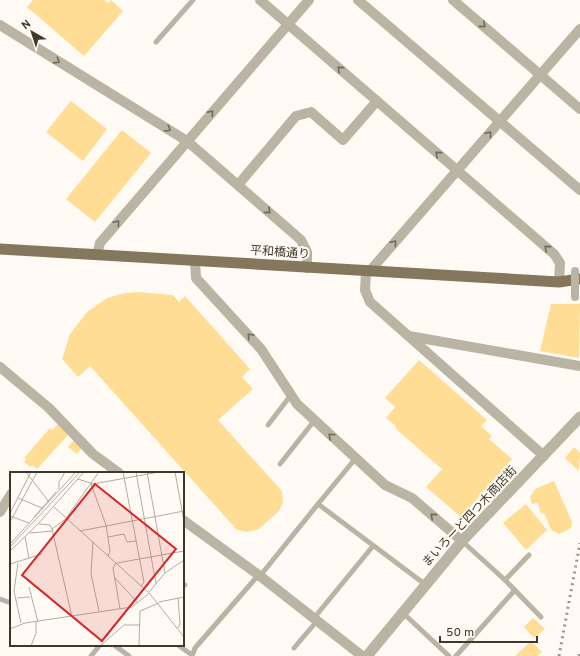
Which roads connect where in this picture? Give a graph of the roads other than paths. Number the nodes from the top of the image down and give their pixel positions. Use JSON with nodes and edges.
{"nodes":[{"id":1,"x":193,"y":0,"type":"edge"},
{"id":2,"x":260,"y":0,"type":"edge"},
{"id":3,"x":309,"y":0,"type":"edge"},
{"id":4,"x":358,"y":0,"type":"edge"},
{"id":5,"x":453,"y":0,"type":"edge"},
{"id":6,"x":288,"y":24,"type":"junction"},
{"id":7,"x":0,"y":25,"type":"edge"},
{"id":8,"x":580,"y":29,"type":"edge"},
{"id":9,"x":156,"y":42,"type":"dead end"},
{"id":10,"x":540,"y":75,"type":"junction"},
{"id":11,"x":377,"y":101,"type":"junction"},
{"id":12,"x":580,"y":109,"type":"edge"},
{"id":13,"x":500,"y":121,"type":"junction"},
{"id":14,"x":187,"y":141,"type":"junction"},
{"id":15,"x":457,"y":170,"type":"junction"},
{"id":16,"x":238,"y":185,"type":"junction"},
{"id":17,"x":580,"y":190,"type":"edge"},
{"id":18,"x":0,"y":249,"type":"edge"},
{"id":19,"x":97,"y":255,"type":"junction"},
{"id":20,"x":195,"y":261,"type":"junction"},
{"id":21,"x":307,"y":268,"type":"junction"},
{"id":22,"x":368,"y":272,"type":"junction"},
{"id":23,"x":578,"y":275,"type":"edge"},
{"id":24,"x":559,"y":282,"type":"junction"},
{"id":25,"x":577,"y":293,"type":"edge"},
{"id":26,"x":408,"y":336,"type":"junction"},
{"id":27,"x":580,"y":366,"type":"edge"},
{"id":28,"x":0,"y":367,"type":"edge"},
{"id":29,"x":290,"y":395,"type":"junction"},
{"id":30,"x":580,"y":417,"type":"edge"},
{"id":31,"x":314,"y":421,"type":"junction"},
{"id":32,"x":268,"y":425,"type":"dead end"},
{"id":33,"x":544,"y":456,"type":"junction"},
{"id":34,"x":355,"y":459,"type":"junction"},
{"id":35,"x":280,"y":464,"type":"dead end"},
{"id":36,"x":118,"y":472,"type":"edge"},
{"id":37,"x":10,"y":496,"type":"edge"},
{"id":38,"x":318,"y":504,"type":"junction"},
{"id":39,"x":0,"y":512,"type":"edge"},
{"id":40,"x":184,"y":521,"type":"edge"},
{"id":41,"x":462,"y":541,"type":"junction"},
{"id":42,"x":373,"y":546,"type":"junction"},
{"id":43,"x":530,"y":555,"type":"dead end"},
{"id":44,"x":260,"y":576,"type":"junction"},
{"id":45,"x":505,"y":580,"type":"junction"},
{"id":46,"x":426,"y":585,"type":"junction"},
{"id":47,"x":515,"y":590,"type":"junction"},
{"id":48,"x":0,"y":599,"type":"edge"},
{"id":49,"x":10,"y":603,"type":"edge"},
{"id":50,"x":403,"y":613,"type":"junction"},
{"id":51,"x":541,"y":617,"type":"dead end"},
{"id":52,"x":316,"y":620,"type":"junction"},
{"id":53,"x":99,"y":646,"type":"edge"},
{"id":54,"x":115,"y":646,"type":"edge"},
{"id":55,"x":179,"y":646,"type":"edge"},
{"id":56,"x":294,"y":648,"type":"dead end"},
{"id":57,"x":91,"y":656,"type":"edge"},
{"id":58,"x":128,"y":656,"type":"edge"},
{"id":59,"x":192,"y":656,"type":"edge"},
{"id":60,"x":362,"y":656,"type":"edge"},
{"id":61,"x":368,"y":656,"type":"edge"},
{"id":62,"x":449,"y":656,"type":"edge"},
{"id":63,"x":456,"y":656,"type":"edge"}],
"edges":[{"from":1,"to":9,"type":"lane"},
{"from":2,"to":6,"type":"street"},
{"from":3,"to":6,"type":"street"},
{"from":4,"to":13,"type":"street"},
{"from":5,"to":10,"type":"street","one_way":true},
{"from":11,"to":6,"type":"street","one_way":true},
{"from":14,"to":6,"type":"street","one_way":true},
{"from":7,"to":14,"type":"street","one_way":true},
{"from":8,"to":10,"type":"street"},
{"from":10,"to":12,"type":"street"},
{"from":10,"to":13,"type":"street"},
{"from":15,"to":11,"type":"street","one_way":true},
{"from":11,"to":16,"type":"street"},
{"from":15,"to":13,"type":"street","one_way":true},
{"from":13,"to":17,"type":"street"},
{"from":14,"to":16,"type":"street"},
{"from":19,"to":14,"type":"street","one_way":true},
{"from":22,"to":15,"type":"street","one_way":true},
{"from":24,"to":15,"type":"street","one_way":true},
{"from":16,"to":21,"type":"street","one_way":true},
{"from":18,"to":19,"type":"main road","name":"平和橋通り"},
{"from":19,"to":20,"type":"main road","name":"平和橋通り"},
{"from":20,"to":21,"type":"main road","name":"平和橋通り"},
{"from":29,"to":20,"type":"street","one_way":true},
{"from":21,"to":22,"type":"main road","name":"平和橋通り"},
{"from":22,"to":24,"type":"main road","name":"平和橋通り"},
{"from":22,"to":26,"type":"street"},
{"from":23,"to":24,"type":"main road","name":"平和橋通り"},
{"from":23,"to":25,"type":"street","bridge":true},
{"from":24,"to":25,"type":"main road","name":"平和橋通り"},
{"from":26,"to":27,"type":"street"},
{"from":26,"to":33,"type":"street"},
{"from":28,"to":36,"type":"street"},
{"from":29,"to":31,"type":"street"},
{"from":29,"to":32,"type":"lane"},
{"from":30,"to":33,"type":"street","name":"まいろーど四つ木商店街"},
{"from":34,"to":31,"type":"street","one_way":true},
{"from":31,"to":35,"type":"lane"},
{"from":33,"to":41,"type":"street","name":"まいろーど四つ木商店街"},
{"from":34,"to":38,"type":"lane"},
{"from":41,"to":34,"type":"street","one_way":true},
{"from":37,"to":39,"type":"street"},
{"from":38,"to":42,"type":"lane"},
{"from":38,"to":44,"type":"lane"},
{"from":40,"to":44,"type":"street"},
{"from":41,"to":45,"type":"lane"},
{"from":41,"to":46,"type":"street","name":"まいろーど四つ木商店街"},
{"from":42,"to":46,"type":"lane"},
{"from":42,"to":52,"type":"lane"},
{"from":43,"to":45,"type":"lane"},
{"from":44,"to":52,"type":"street"},
{"from":44,"to":59,"type":"lane"},
{"from":45,"to":47,"type":"lane"},
{"from":46,"to":50,"type":"street","name":"まいろーど四つ木商店街"},
{"from":47,"to":51,"type":"lane"},
{"from":47,"to":63,"type":"lane"},
{"from":48,"to":49,"type":"lane"},
{"from":50,"to":61,"type":"street","name":"まいろーど四つ木商店街"},
{"from":50,"to":62,"type":"lane"},
{"from":52,"to":56,"type":"lane"},
{"from":52,"to":60,"type":"street"},
{"from":53,"to":57,"type":"lane"},
{"from":54,"to":58,"type":"lane"},
{"from":55,"to":59,"type":"lane"}]}
